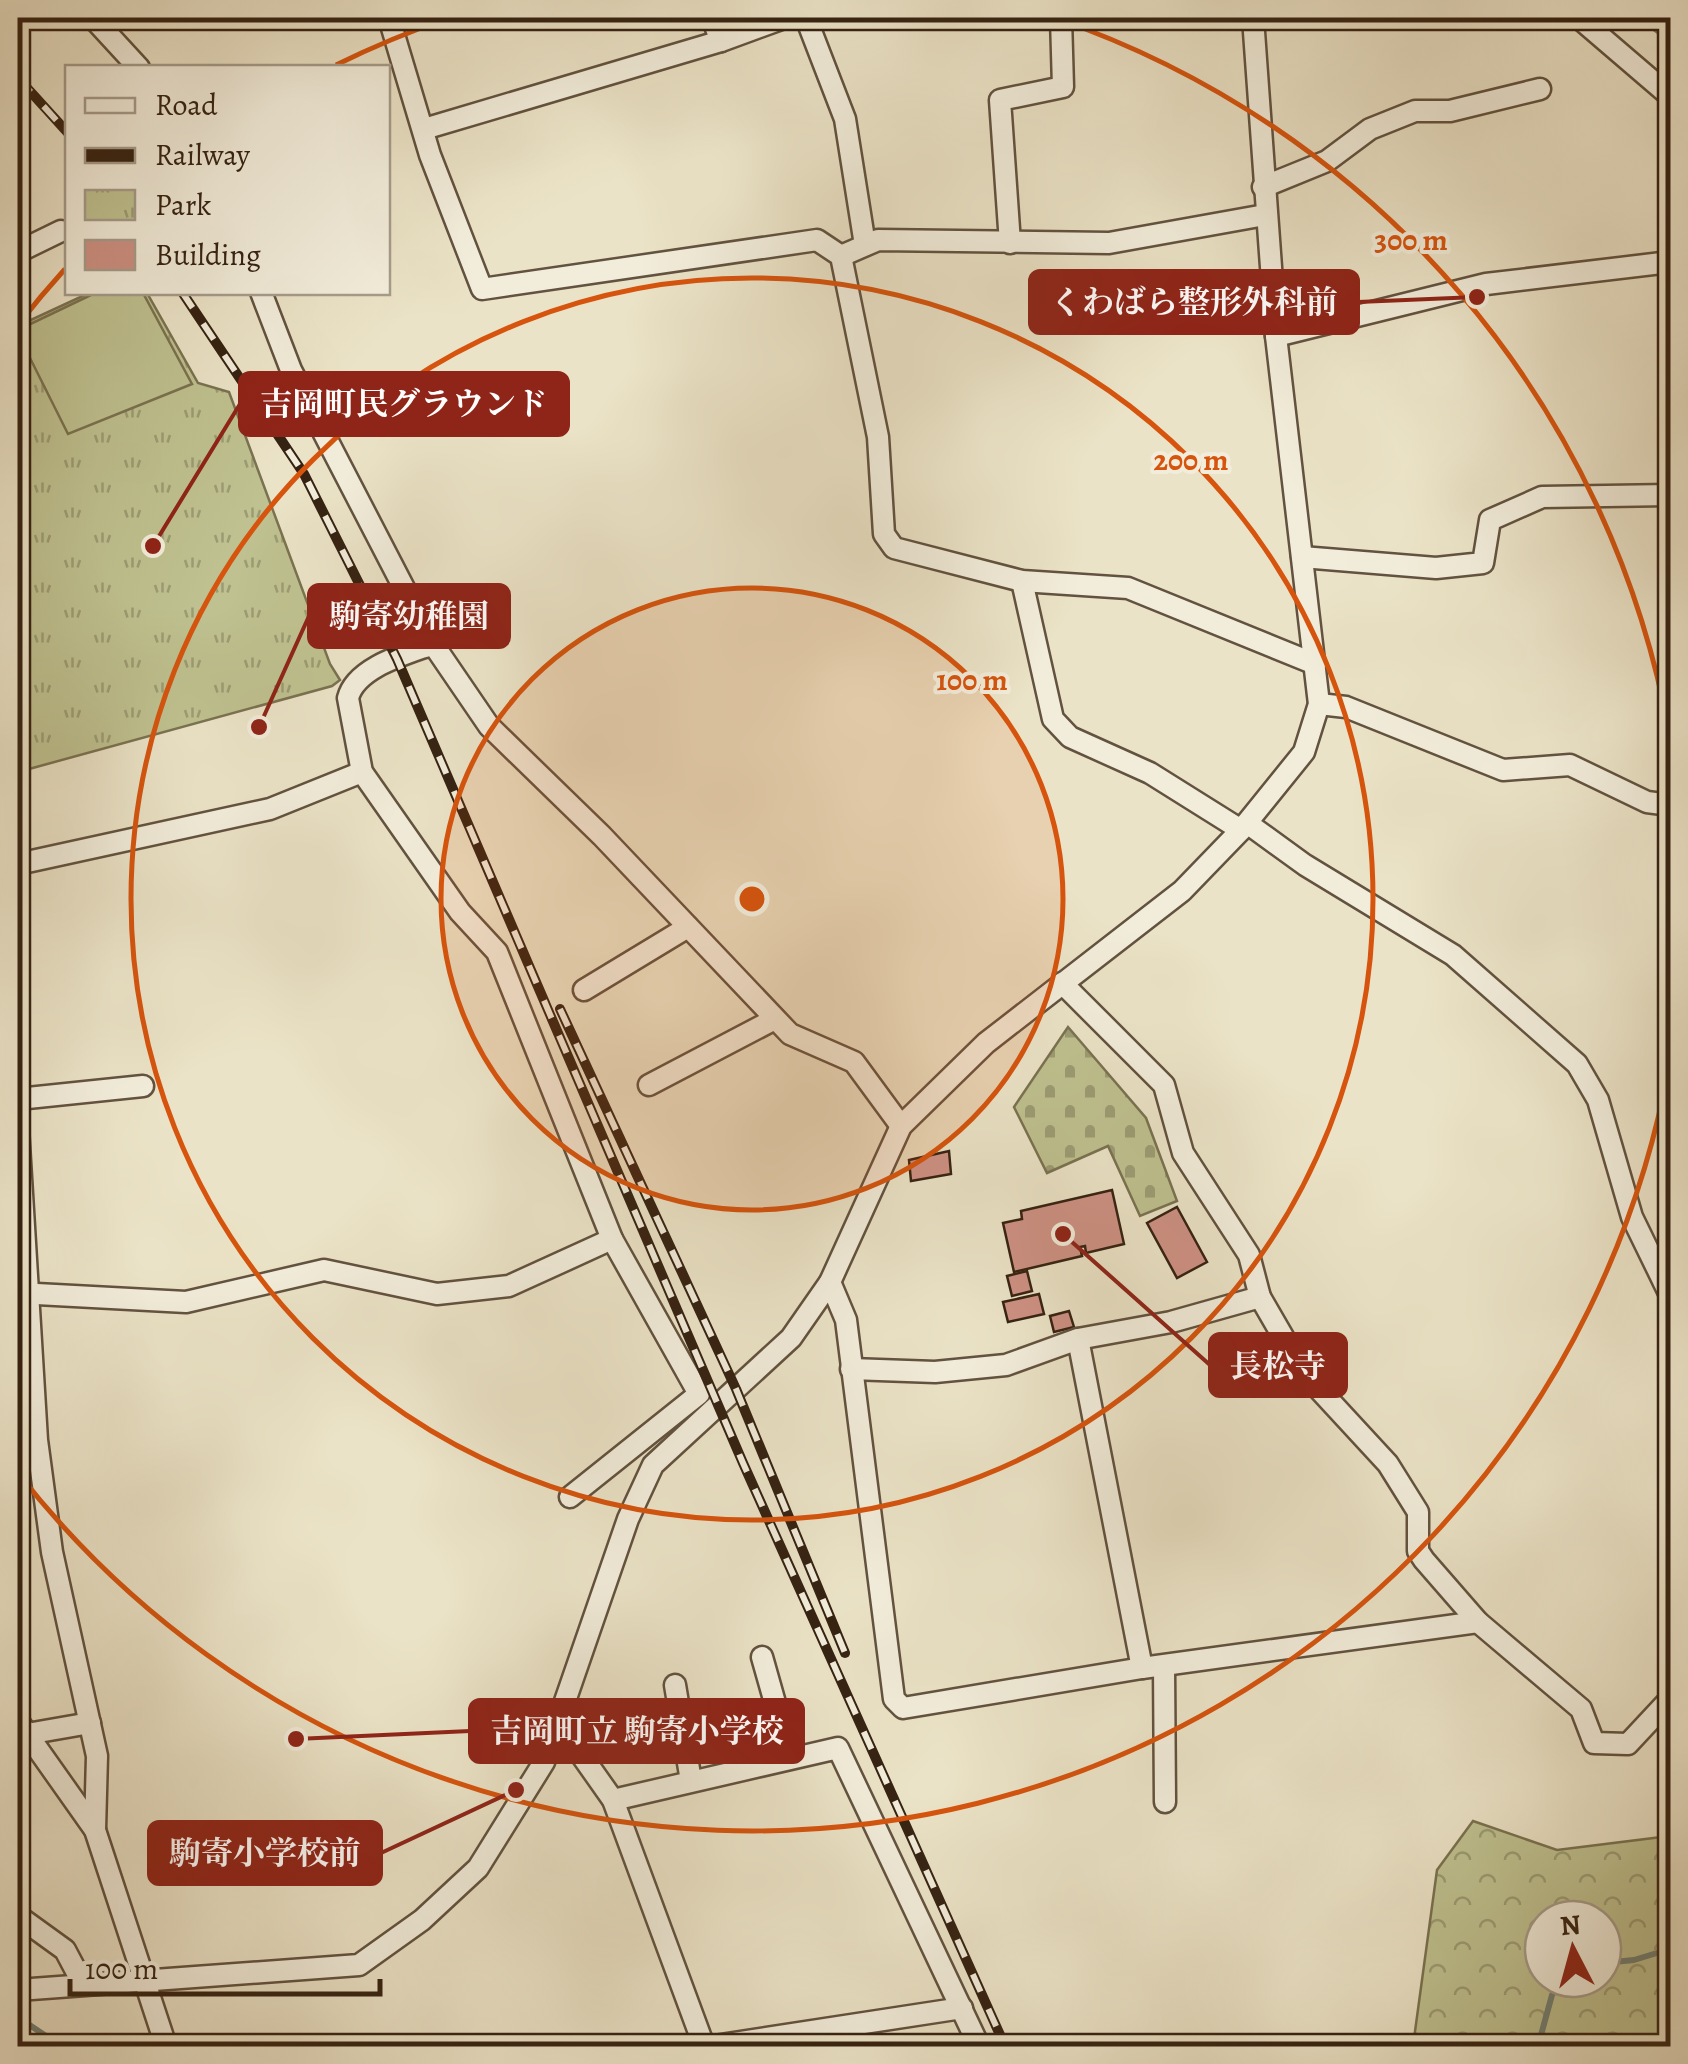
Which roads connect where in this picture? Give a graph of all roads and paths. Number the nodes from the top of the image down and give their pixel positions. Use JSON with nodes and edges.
{"nodes":[{"id":1,"x":95,"y":18,"type":"edge"},
{"id":2,"x":389,"y":18,"type":"edge"},
{"id":3,"x":712,"y":18,"type":"edge"},
{"id":4,"x":784,"y":18,"type":"edge"},
{"id":5,"x":806,"y":18,"type":"edge"},
{"id":6,"x":1060,"y":18,"type":"edge"},
{"id":7,"x":1252,"y":18,"type":"edge"},
{"id":8,"x":1579,"y":18,"type":"edge"},
{"id":9,"x":721,"y":41,"type":"junction"},
{"id":10,"x":137,"y":65,"type":"edge"},
{"id":11,"x":1540,"y":89,"type":"dead end"},
{"id":12,"x":1670,"y":96,"type":"edge"},
{"id":13,"x":424,"y":129,"type":"junction"},
{"id":14,"x":1263,"y":187,"type":"junction"},
{"id":15,"x":1266,"y":214,"type":"junction"},
{"id":16,"x":61,"y":231,"type":"dead end"},
{"id":17,"x":1010,"y":244,"type":"junction"},
{"id":18,"x":865,"y":245,"type":"junction"},
{"id":19,"x":18,"y":252,"type":"edge"},
{"id":20,"x":841,"y":256,"type":"junction"},
{"id":21,"x":1670,"y":262,"type":"edge"},
{"id":22,"x":262,"y":295,"type":"edge"},
{"id":23,"x":1276,"y":336,"type":"junction"},
{"id":24,"x":1670,"y":495,"type":"edge"},
{"id":25,"x":1302,"y":557,"type":"junction"},
{"id":26,"x":1022,"y":581,"type":"junction"},
{"id":27,"x":433,"y":644,"type":"junction"},
{"id":28,"x":1315,"y":664,"type":"junction"},
{"id":29,"x":1319,"y":704,"type":"junction"},
{"id":30,"x":362,"y":772,"type":"junction"},
{"id":31,"x":1670,"y":805,"type":"edge"},
{"id":32,"x":1244,"y":826,"type":"junction"},
{"id":33,"x":18,"y":864,"type":"edge"},
{"id":34,"x":688,"y":927,"type":"junction"},
{"id":35,"x":1062,"y":984,"type":"junction"},
{"id":36,"x":584,"y":990,"type":"dead end"},
{"id":37,"x":775,"y":1019,"type":"junction"},
{"id":38,"x":143,"y":1086,"type":"dead end"},
{"id":39,"x":649,"y":1086,"type":"dead end"},
{"id":40,"x":18,"y":1100,"type":"edge"},
{"id":41,"x":901,"y":1126,"type":"junction"},
{"id":42,"x":18,"y":1128,"type":"edge"},
{"id":43,"x":612,"y":1239,"type":"junction"},
{"id":44,"x":830,"y":1282,"type":"junction"},
{"id":45,"x":22,"y":1294,"type":"edge"},
{"id":46,"x":1670,"y":1295,"type":"edge"},
{"id":47,"x":1260,"y":1297,"type":"junction"},
{"id":48,"x":1078,"y":1339,"type":"junction"},
{"id":49,"x":851,"y":1369,"type":"junction"},
{"id":50,"x":638,"y":1443,"type":"junction"},
{"id":51,"x":653,"y":1466,"type":"junction"},
{"id":52,"x":570,"y":1497,"type":"dead end"},
{"id":53,"x":1478,"y":1622,"type":"junction"},
{"id":54,"x":762,"y":1657,"type":"dead end"},
{"id":55,"x":1164,"y":1666,"type":"junction"},
{"id":56,"x":1142,"y":1668,"type":"junction"},
{"id":57,"x":675,"y":1685,"type":"dead end"},
{"id":58,"x":1670,"y":1698,"type":"edge"},
{"id":59,"x":558,"y":1722,"type":"junction"},
{"id":60,"x":90,"y":1723,"type":"junction"},
{"id":61,"x":22,"y":1727,"type":"edge"},
{"id":62,"x":790,"y":1756,"type":"junction"},
{"id":63,"x":691,"y":1781,"type":"junction"},
{"id":64,"x":614,"y":1800,"type":"junction"},
{"id":65,"x":1165,"y":1802,"type":"dead end"},
{"id":66,"x":95,"y":1830,"type":"junction"},
{"id":67,"x":18,"y":1916,"type":"edge"},
{"id":68,"x":142,"y":1980,"type":"junction"},
{"id":69,"x":83,"y":1984,"type":"junction"},
{"id":70,"x":18,"y":1990,"type":"edge"},
{"id":71,"x":962,"y":2008,"type":"junction"},
{"id":72,"x":166,"y":2046,"type":"edge"},
{"id":73,"x":704,"y":2046,"type":"edge"},
{"id":74,"x":714,"y":2046,"type":"edge"},
{"id":75,"x":979,"y":2046,"type":"edge"}],
"edges":[{"from":1,"to":10,"type":"street"},
{"from":2,"to":13,"type":"street"},
{"from":3,"to":9,"type":"street"},
{"from":4,"to":9,"type":"street"},
{"from":5,"to":18,"type":"street"},
{"from":6,"to":17,"type":"street"},
{"from":7,"to":14,"type":"street"},
{"from":8,"to":12,"type":"street"},
{"from":9,"to":13,"type":"street"},
{"from":11,"to":14,"type":"street"},
{"from":13,"to":20,"type":"street"},
{"from":14,"to":15,"type":"street"},
{"from":15,"to":17,"type":"street"},
{"from":15,"to":23,"type":"street"},
{"from":16,"to":19,"type":"street"},
{"from":17,"to":18,"type":"street"},
{"from":18,"to":20,"type":"street"},
{"from":20,"to":26,"type":"street"},
{"from":21,"to":23,"type":"street"},
{"from":22,"to":27,"type":"street"},
{"from":23,"to":25,"type":"street"},
{"from":24,"to":25,"type":"street"},
{"from":25,"to":28,"type":"street"},
{"from":26,"to":28,"type":"street"},
{"from":26,"to":32,"type":"street"},
{"from":27,"to":30,"type":"street"},
{"from":27,"to":34,"type":"street"},
{"from":28,"to":29,"type":"street"},
{"from":29,"to":31,"type":"street"},
{"from":29,"to":32,"type":"street"},
{"from":30,"to":33,"type":"street"},
{"from":30,"to":43,"type":"street"},
{"from":32,"to":35,"type":"street"},
{"from":32,"to":46,"type":"street"},
{"from":34,"to":36,"type":"street"},
{"from":34,"to":37,"type":"street"},
{"from":35,"to":41,"type":"street"},
{"from":35,"to":47,"type":"street"},
{"from":37,"to":39,"type":"street"},
{"from":37,"to":41,"type":"street"},
{"from":38,"to":40,"type":"street"},
{"from":41,"to":44,"type":"street"},
{"from":42,"to":45,"type":"street"},
{"from":43,"to":45,"type":"street"},
{"from":43,"to":50,"type":"street"},
{"from":44,"to":49,"type":"street"},
{"from":44,"to":51,"type":"street"},
{"from":45,"to":60,"type":"street"},
{"from":47,"to":48,"type":"street"},
{"from":47,"to":53,"type":"street"},
{"from":48,"to":49,"type":"street"},
{"from":48,"to":56,"type":"street"},
{"from":49,"to":56,"type":"street"},
{"from":50,"to":51,"type":"street"},
{"from":50,"to":52,"type":"street"},
{"from":51,"to":59,"type":"street"},
{"from":53,"to":55,"type":"street"},
{"from":53,"to":58,"type":"street"},
{"from":54,"to":62,"type":"street"},
{"from":55,"to":56,"type":"street"},
{"from":55,"to":65,"type":"street"},
{"from":57,"to":63,"type":"street"},
{"from":59,"to":64,"type":"street"},
{"from":59,"to":68,"type":"street"},
{"from":60,"to":61,"type":"street"},
{"from":60,"to":66,"type":"street"},
{"from":61,"to":66,"type":"street"},
{"from":62,"to":63,"type":"street"},
{"from":62,"to":71,"type":"street"},
{"from":63,"to":64,"type":"street"},
{"from":64,"to":73,"type":"street"},
{"from":66,"to":68,"type":"street"},
{"from":67,"to":69,"type":"street"},
{"from":68,"to":69,"type":"street"},
{"from":68,"to":72,"type":"street"},
{"from":69,"to":70,"type":"street"},
{"from":71,"to":74,"type":"street"},
{"from":71,"to":75,"type":"street"}]}
